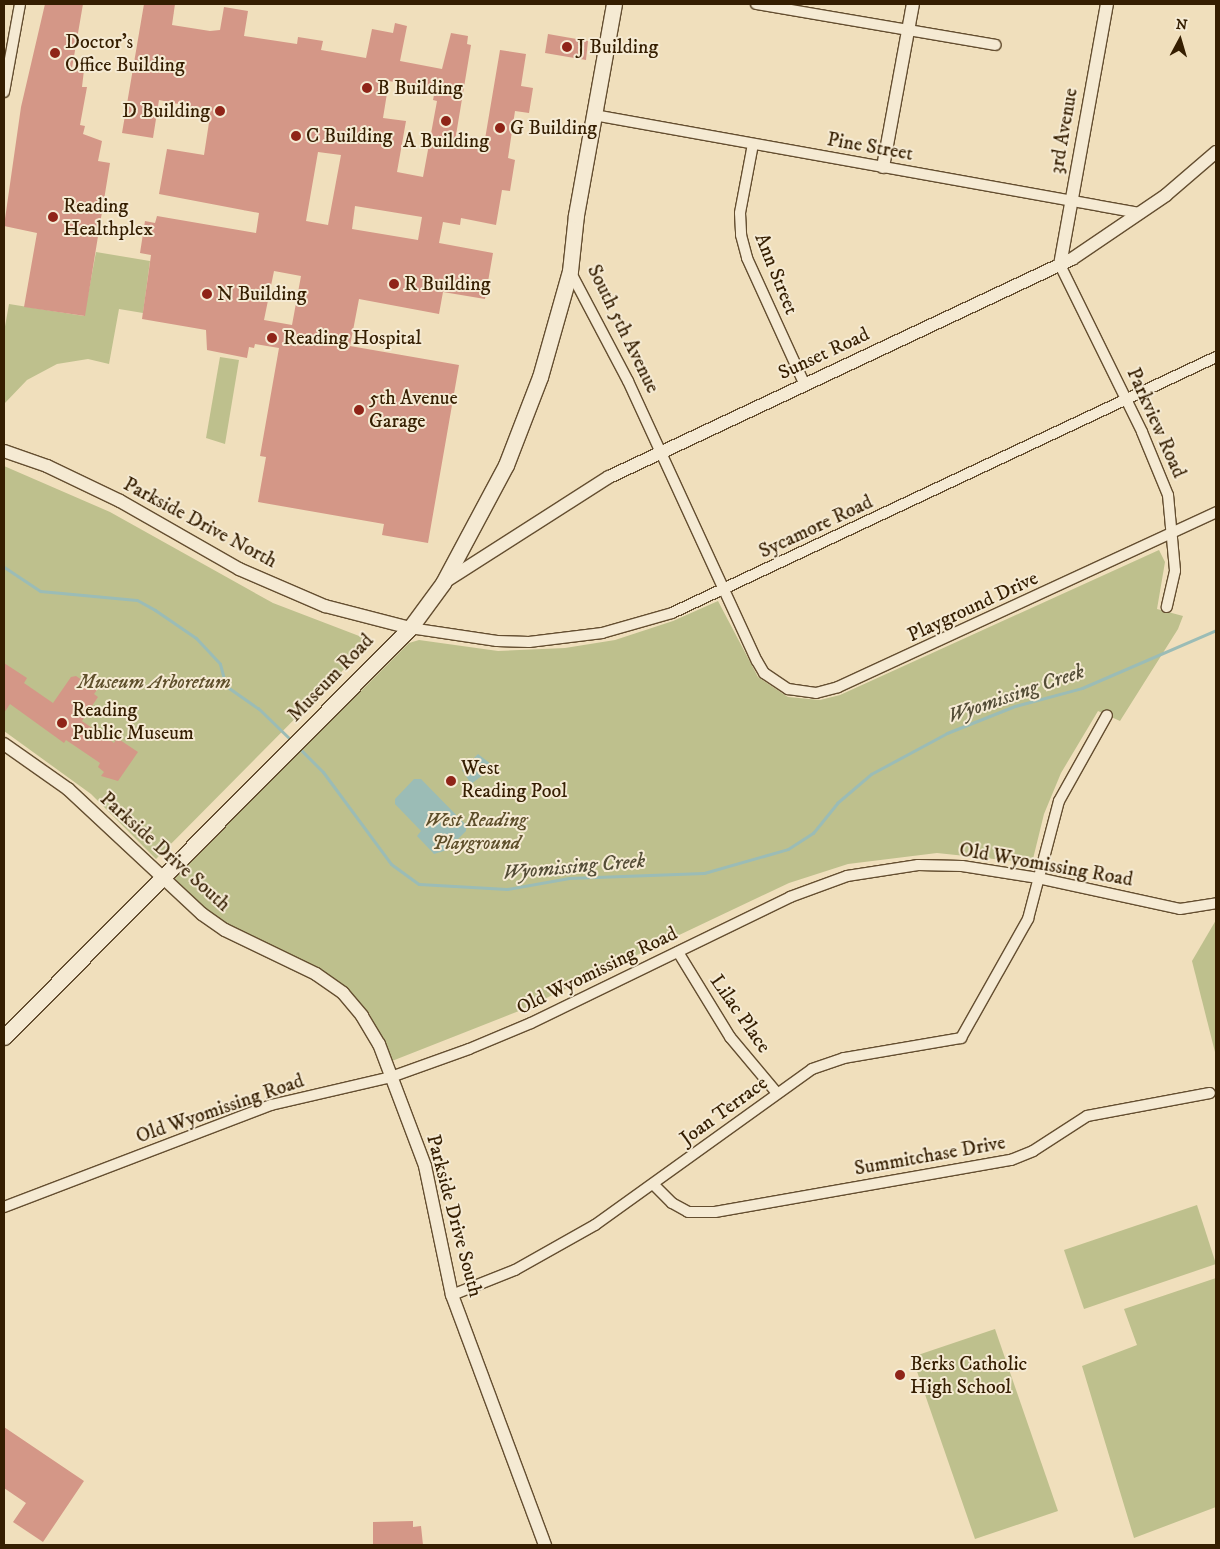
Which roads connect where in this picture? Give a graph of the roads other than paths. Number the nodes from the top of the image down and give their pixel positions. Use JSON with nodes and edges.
{"nodes":[{"id":1,"x":20,"y":4,"type":"edge"},
{"id":2,"x":614,"y":4,"type":"edge"},
{"id":3,"x":756,"y":4,"type":"edge"},
{"id":4,"x":913,"y":4,"type":"edge"},
{"id":5,"x":1107,"y":4,"type":"edge"},
{"id":6,"x":909,"y":30,"type":"junction"},
{"id":7,"x":996,"y":45,"type":"dead end"},
{"id":8,"x":4,"y":92,"type":"edge"},
{"id":9,"x":594,"y":115,"type":"junction"},
{"id":10,"x":753,"y":144,"type":"junction"},
{"id":11,"x":1216,"y":152,"type":"edge"},
{"id":12,"x":883,"y":167,"type":"junction"},
{"id":13,"x":1070,"y":201,"type":"junction"},
{"id":14,"x":1139,"y":213,"type":"junction"},
{"id":15,"x":1060,"y":265,"type":"junction"},
{"id":16,"x":570,"y":270,"type":"junction"},
{"id":17,"x":1216,"y":357,"type":"edge"},
{"id":18,"x":804,"y":383,"type":"junction"},
{"id":19,"x":1127,"y":401,"type":"junction"},
{"id":20,"x":4,"y":451,"type":"edge"},
{"id":21,"x":660,"y":452,"type":"junction"},
{"id":22,"x":1216,"y":512,"type":"edge"},
{"id":23,"x":1173,"y":533,"type":"junction"},
{"id":24,"x":443,"y":583,"type":"junction"},
{"id":25,"x":724,"y":589,"type":"junction"},
{"id":26,"x":1167,"y":607,"type":"dead end"},
{"id":27,"x":410,"y":628,"type":"junction"},
{"id":28,"x":752,"y":652,"type":"joint"},
{"id":29,"x":1106,"y":715,"type":"dead end"},
{"id":30,"x":4,"y":744,"type":"edge"},
{"id":31,"x":160,"y":876,"type":"junction"},
{"id":32,"x":1038,"y":878,"type":"junction"},
{"id":33,"x":1216,"y":903,"type":"edge"},
{"id":34,"x":678,"y":952,"type":"junction"},
{"id":35,"x":4,"y":1037,"type":"edge"},
{"id":36,"x":391,"y":1077,"type":"junction"},
{"id":37,"x":777,"y":1093,"type":"junction"},
{"id":38,"x":1210,"y":1093,"type":"dead end"},
{"id":39,"x":654,"y":1184,"type":"junction"},
{"id":40,"x":4,"y":1207,"type":"edge"},
{"id":41,"x":452,"y":1296,"type":"junction"},
{"id":42,"x":545,"y":1545,"type":"edge"}],
"edges":[{"from":1,"to":8,"type":"street"},
{"from":2,"to":9,"type":"main road","name":"South 5th Avenue"},
{"from":3,"to":6,"type":"street"},
{"from":4,"to":6,"type":"street"},
{"from":5,"to":13,"type":"street","name":"3rd Avenue"},
{"from":6,"to":7,"type":"street"},
{"from":6,"to":12,"type":"street"},
{"from":9,"to":10,"type":"street","name":"Pine Street"},
{"from":9,"to":16,"type":"main road","name":"South 5th Avenue"},
{"from":10,"to":12,"type":"street","name":"Pine Street"},
{"from":10,"to":18,"type":"street","name":"Ann Street"},
{"from":11,"to":14,"type":"street","name":"Sunset Road"},
{"from":12,"to":13,"type":"street","name":"Pine Street"},
{"from":13,"to":14,"type":"street","name":"Pine Street"},
{"from":13,"to":15,"type":"street","name":"3rd Avenue"},
{"from":14,"to":15,"type":"street","name":"Sunset Road"},
{"from":15,"to":18,"type":"street","name":"Sunset Road"},
{"from":15,"to":19,"type":"street","name":"Parkview Road"},
{"from":16,"to":21,"type":"street","name":"South 5th Avenue"},
{"from":16,"to":24,"type":"main road","name":"Museum Road"},
{"from":17,"to":19,"type":"street","name":"Sycamore Road"},
{"from":18,"to":21,"type":"street","name":"Sunset Road"},
{"from":19,"to":23,"type":"street","name":"Parkview Road"},
{"from":19,"to":25,"type":"street","name":"Sycamore Road"},
{"from":20,"to":27,"type":"street","name":"Parkside Drive North"},
{"from":21,"to":24,"type":"street","name":"Sunset Road"},
{"from":21,"to":25,"type":"street","name":"South 5th Avenue"},
{"from":22,"to":23,"type":"street","name":"Playground Drive"},
{"from":23,"to":26,"type":"street","name":"Parkview Road"},
{"from":23,"to":28,"type":"street","name":"Playground Drive"},
{"from":24,"to":27,"type":"main road","name":"Museum Road"},
{"from":25,"to":27,"type":"street","name":"Sycamore Road"},
{"from":25,"to":28,"type":"street","name":"South 5th Avenue"},
{"from":27,"to":31,"type":"main road","name":"Museum Road"},
{"from":29,"to":32,"type":"street"},
{"from":30,"to":31,"type":"street","name":"Parkside Drive South"},
{"from":31,"to":35,"type":"main road","name":"Museum Road"},
{"from":31,"to":36,"type":"street","name":"Parkside Drive South"},
{"from":32,"to":33,"type":"street","name":"Old Wyomissing Road"},
{"from":32,"to":34,"type":"street","name":"Old Wyomissing Road"},
{"from":32,"to":37,"type":"street","name":"Joan Terrace"},
{"from":34,"to":36,"type":"street","name":"Old Wyomissing Road"},
{"from":34,"to":37,"type":"street","name":"Lilac Place"},
{"from":36,"to":40,"type":"street","name":"Old Wyomissing Road"},
{"from":36,"to":41,"type":"street","name":"Parkside Drive South"},
{"from":37,"to":39,"type":"street","name":"Joan Terrace"},
{"from":38,"to":39,"type":"street","name":"Summitchase Drive"},
{"from":39,"to":41,"type":"street","name":"Joan Terrace"},
{"from":41,"to":42,"type":"street","name":"Parkside Drive South"}]}
